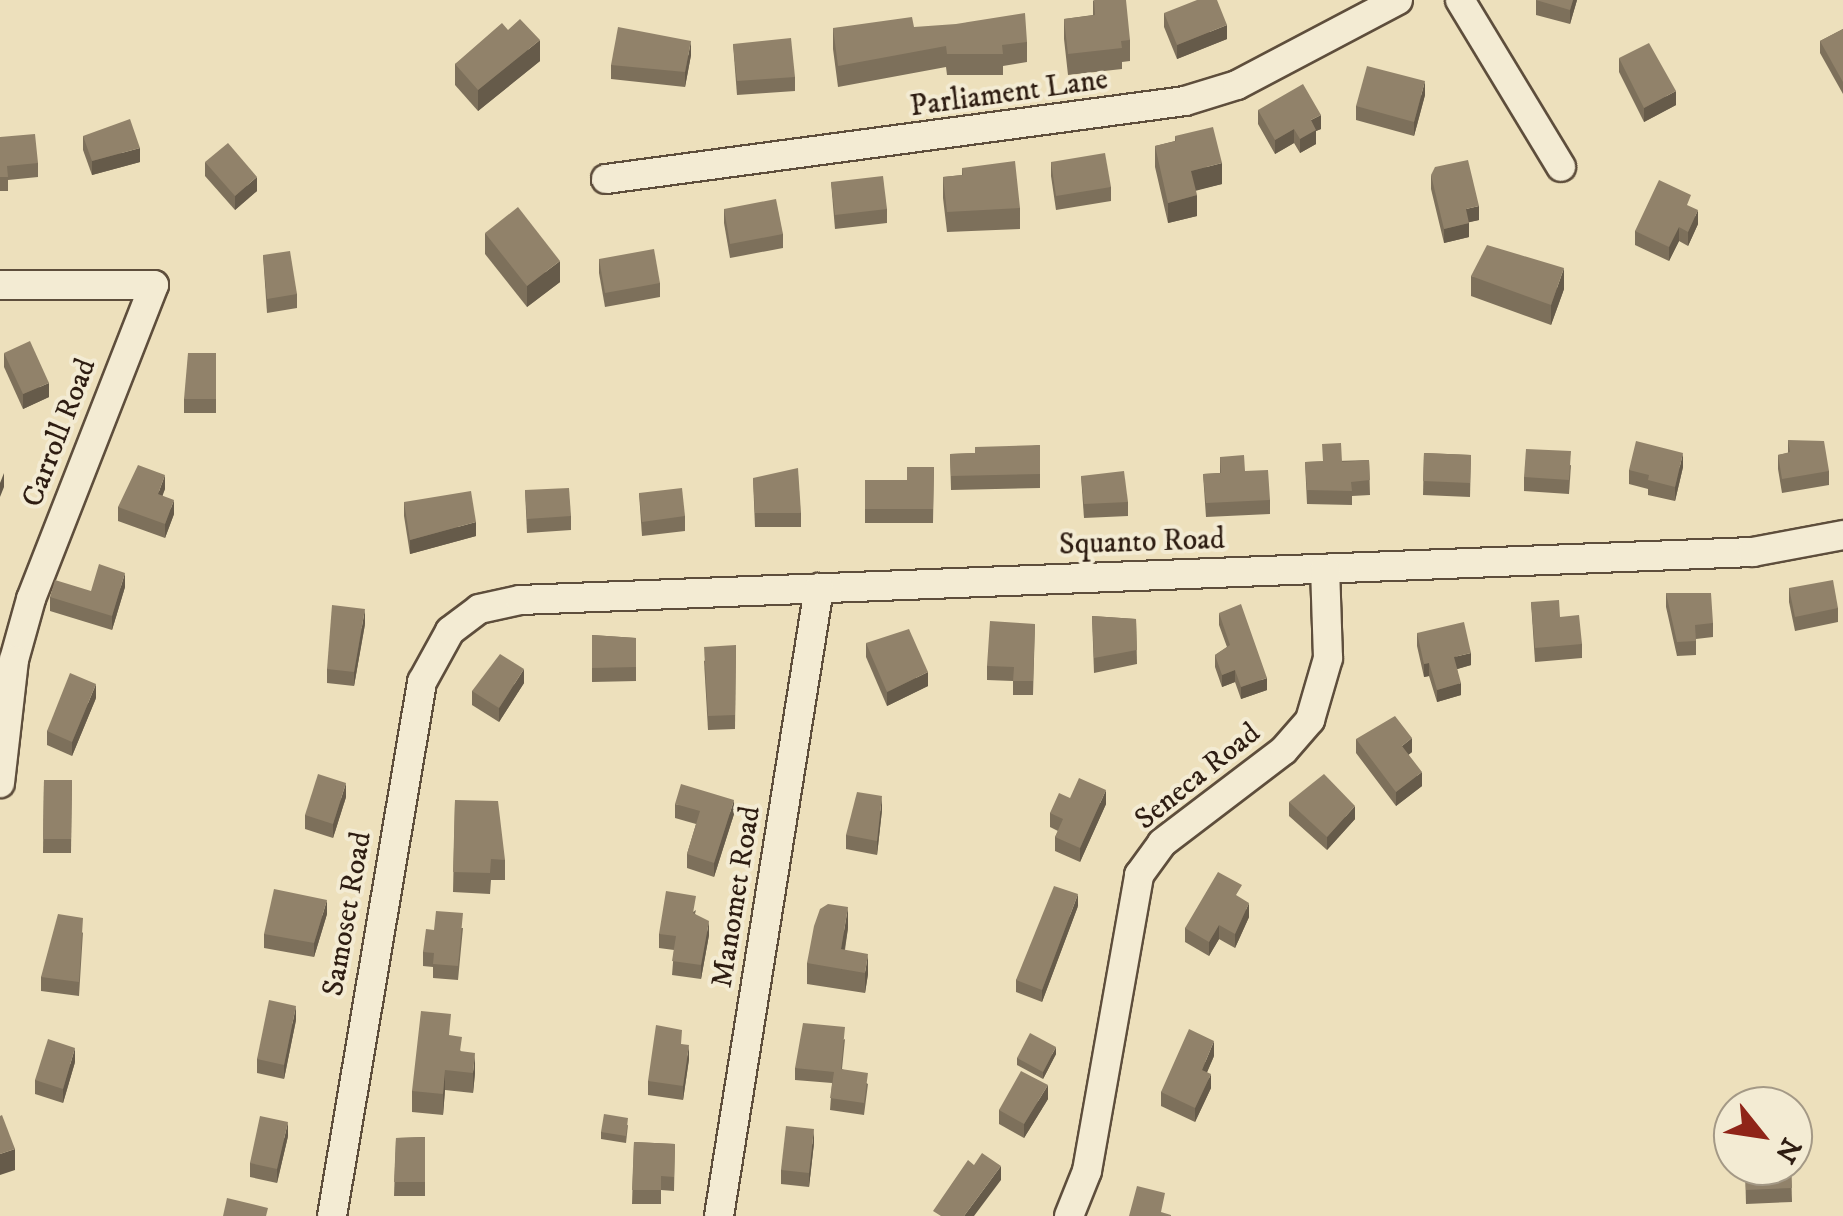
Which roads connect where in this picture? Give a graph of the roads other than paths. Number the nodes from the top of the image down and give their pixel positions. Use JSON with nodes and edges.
{"nodes":[{"id":1,"x":1398,"y":0,"type":"edge"},
{"id":2,"x":1460,"y":0,"type":"edge"},
{"id":3,"x":1561,"y":167,"type":"dead end"},
{"id":4,"x":606,"y":179,"type":"dead end"},
{"id":5,"x":0,"y":286,"type":"edge"},
{"id":6,"x":1843,"y":535,"type":"edge"},
{"id":7,"x":1325,"y":569,"type":"junction"},
{"id":8,"x":819,"y":588,"type":"junction"},
{"id":9,"x":450,"y":631,"type":"joint"},
{"id":10,"x":0,"y":783,"type":"edge"},
{"id":11,"x":332,"y":1216,"type":"edge"},
{"id":12,"x":719,"y":1216,"type":"edge"},
{"id":13,"x":1069,"y":1216,"type":"edge"}],
"edges":[{"from":1,"to":4,"type":"street","name":"Parliament Lane"},
{"from":2,"to":3,"type":"street"},
{"from":5,"to":10,"type":"street","name":"Carroll Road"},
{"from":6,"to":7,"type":"street","name":"Squanto Road"},
{"from":7,"to":8,"type":"street","name":"Squanto Road"},
{"from":7,"to":13,"type":"street","name":"Seneca Road"},
{"from":8,"to":9,"type":"street","name":"Squanto Road"},
{"from":8,"to":12,"type":"street","name":"Manomet Road"},
{"from":9,"to":11,"type":"street","name":"Samoset Road"}]}
